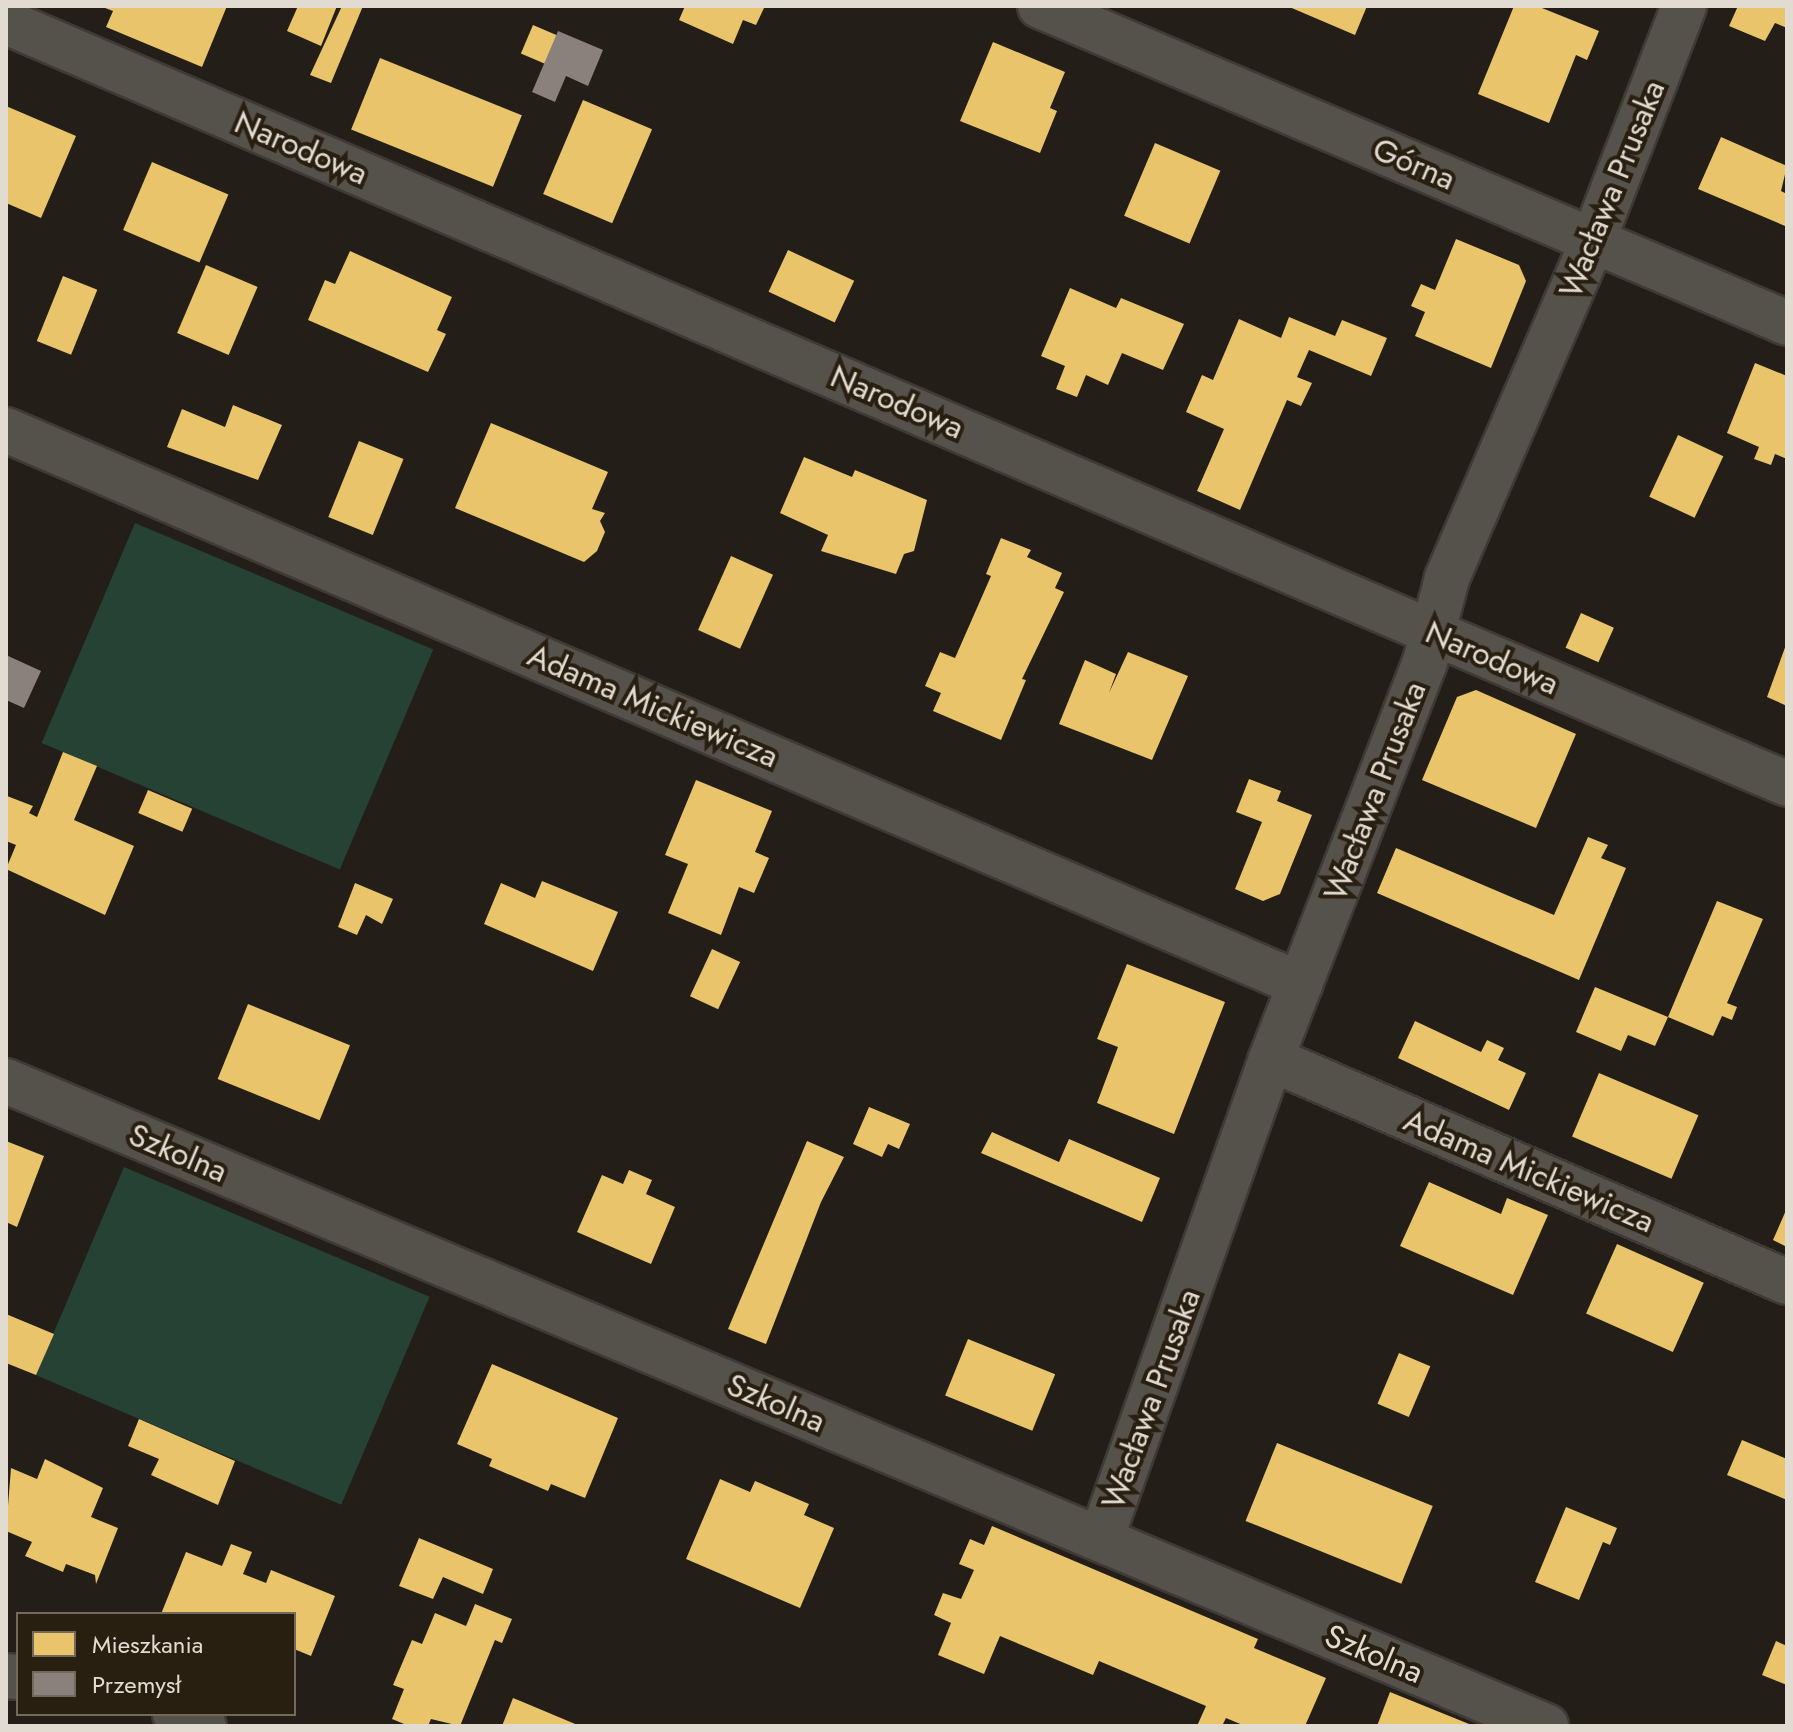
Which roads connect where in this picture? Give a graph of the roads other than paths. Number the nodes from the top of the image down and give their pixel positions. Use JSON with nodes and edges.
{"nodes":[{"id":1,"x":1040,"y":6,"type":"edge"},
{"id":2,"x":1684,"y":6,"type":"edge"},
{"id":3,"x":6,"y":22,"type":"edge"},
{"id":4,"x":1593,"y":241,"type":"junction"},
{"id":5,"x":1787,"y":323,"type":"edge"},
{"id":6,"x":6,"y":430,"type":"edge"},
{"id":7,"x":1432,"y":632,"type":"junction"},
{"id":8,"x":1787,"y":784,"type":"edge"},
{"id":9,"x":1300,"y":984,"type":"junction"},
{"id":10,"x":1271,"y":1059,"type":"junction"},
{"id":11,"x":6,"y":1081,"type":"edge"},
{"id":12,"x":1787,"y":1282,"type":"edge"},
{"id":13,"x":1101,"y":1539,"type":"junction"},
{"id":14,"x":180,"y":1716,"type":"edge"},
{"id":15,"x":204,"y":1726,"type":"edge"},
{"id":16,"x":1546,"y":1726,"type":"edge"}],
"edges":[{"from":1,"to":4,"type":"street","name":"Górna"},
{"from":2,"to":4,"type":"street","name":"Wacława Prusaka"},
{"from":3,"to":7,"type":"street","name":"Narodowa"},
{"from":4,"to":5,"type":"street","name":"Górna"},
{"from":4,"to":7,"type":"street","name":"Wacława Prusaka"},
{"from":6,"to":9,"type":"street","name":"Adama Mickiewicza"},
{"from":7,"to":8,"type":"street","name":"Narodowa"},
{"from":7,"to":9,"type":"street","name":"Wacława Prusaka"},
{"from":9,"to":10,"type":"street","name":"Wacława Prusaka"},
{"from":10,"to":12,"type":"street","name":"Adama Mickiewicza"},
{"from":10,"to":13,"type":"street","name":"Wacława Prusaka"},
{"from":11,"to":13,"type":"street","name":"Szkolna"},
{"from":13,"to":16,"type":"street","name":"Szkolna"},
{"from":14,"to":15,"type":"street"}]}
